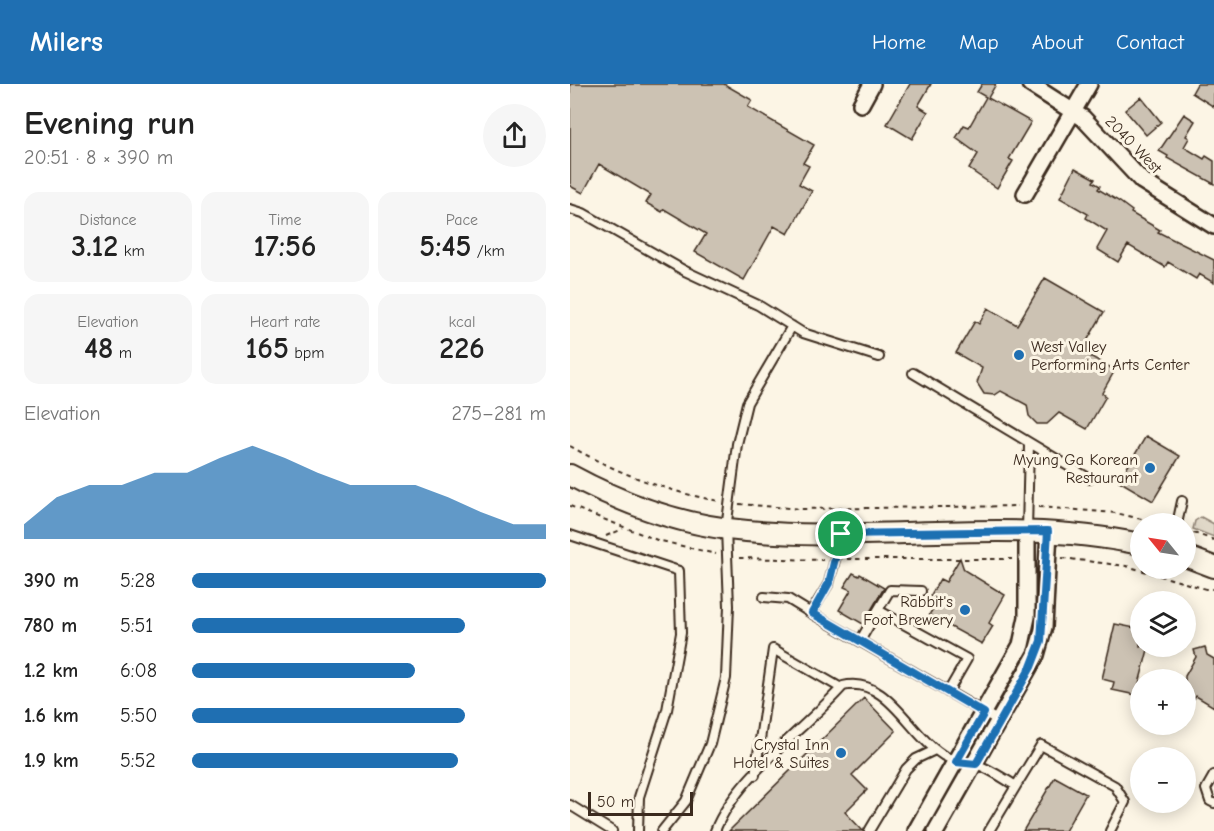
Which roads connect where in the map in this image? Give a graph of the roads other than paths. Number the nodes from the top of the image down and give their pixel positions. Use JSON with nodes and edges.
{"nodes":[{"id":1,"x":872,"y":84,"type":"edge"},
{"id":2,"x":1030,"y":84,"type":"edge"},
{"id":3,"x":1089,"y":84,"type":"edge"},
{"id":4,"x":861,"y":104,"type":"dead end"},
{"id":5,"x":1073,"y":111,"type":"junction"},
{"id":6,"x":1025,"y":194,"type":"dead end"},
{"id":7,"x":570,"y":208,"type":"edge"},
{"id":8,"x":1214,"y":226,"type":"edge"},
{"id":9,"x":792,"y":326,"type":"junction"},
{"id":10,"x":879,"y":357,"type":"dead end"},
{"id":11,"x":913,"y":373,"type":"dead end"},
{"id":12,"x":1029,"y":444,"type":"junction"},
{"id":13,"x":570,"y":475,"type":"edge"},
{"id":14,"x":1090,"y":478,"type":"dead end"},
{"id":15,"x":1182,"y":501,"type":"dead end"},
{"id":16,"x":1179,"y":513,"type":"edge"},
{"id":17,"x":726,"y":529,"type":"junction"},
{"id":18,"x":1027,"y":531,"type":"junction"},
{"id":19,"x":1048,"y":531,"type":"junction"},
{"id":20,"x":841,"y":534,"type":"junction"},
{"id":21,"x":570,"y":536,"type":"edge"},
{"id":22,"x":1130,"y":543,"type":"edge"},
{"id":23,"x":1196,"y":560,"type":"edge"},
{"id":24,"x":1214,"y":567,"type":"edge"},
{"id":25,"x":921,"y":591,"type":"dead end"},
{"id":26,"x":764,"y":597,"type":"dead end"},
{"id":27,"x":878,"y":610,"type":"junction"},
{"id":28,"x":812,"y":613,"type":"junction"},
{"id":29,"x":860,"y":641,"type":"junction"},
{"id":30,"x":1010,"y":668,"type":"junction"},
{"id":31,"x":1026,"y":677,"type":"junction"},
{"id":32,"x":841,"y":688,"type":"junction"},
{"id":33,"x":948,"y":692,"type":"junction"},
{"id":34,"x":984,"y":713,"type":"junction"},
{"id":35,"x":1000,"y":722,"type":"junction"},
{"id":36,"x":935,"y":750,"type":"junction"},
{"id":37,"x":956,"y":762,"type":"junction"},
{"id":38,"x":976,"y":764,"type":"junction"},
{"id":39,"x":755,"y":775,"type":"junction"},
{"id":40,"x":1214,"y":776,"type":"edge"},
{"id":41,"x":1016,"y":786,"type":"junction"},
{"id":42,"x":1214,"y":803,"type":"edge"},
{"id":43,"x":570,"y":805,"type":"edge"},
{"id":44,"x":612,"y":831,"type":"edge"},
{"id":45,"x":638,"y":831,"type":"edge"},
{"id":46,"x":662,"y":831,"type":"edge"},
{"id":47,"x":715,"y":831,"type":"edge"},
{"id":48,"x":869,"y":831,"type":"edge"},
{"id":49,"x":916,"y":831,"type":"edge"},
{"id":50,"x":936,"y":831,"type":"edge"},
{"id":51,"x":989,"y":831,"type":"edge"},
{"id":52,"x":1110,"y":831,"type":"edge"}],
"edges":[{"from":1,"to":4,"type":"street"},
{"from":2,"to":5,"type":"street","name":"2040 West"},
{"from":3,"to":5,"type":"street"},
{"from":5,"to":6,"type":"street"},
{"from":5,"to":8,"type":"street","name":"2040 West"},
{"from":7,"to":9,"type":"lane"},
{"from":9,"to":10,"type":"lane"},
{"from":9,"to":17,"type":"lane"},
{"from":11,"to":12,"type":"lane"},
{"from":12,"to":14,"type":"lane"},
{"from":12,"to":18,"type":"lane"},
{"from":13,"to":17,"type":"street"},
{"from":15,"to":16,"type":"lane"},
{"from":17,"to":20,"type":"street"},
{"from":17,"to":46,"type":"lane"},
{"from":18,"to":19,"type":"street"},
{"from":18,"to":20,"type":"street"},
{"from":18,"to":30,"type":"street"},
{"from":19,"to":22,"type":"street"},
{"from":19,"to":31,"type":"street"},
{"from":20,"to":28,"type":"lane"},
{"from":21,"to":45,"type":"lane"},
{"from":23,"to":24,"type":"street"},
{"from":25,"to":27,"type":"lane"},
{"from":26,"to":28,"type":"lane"},
{"from":27,"to":29,"type":"lane"},
{"from":27,"to":33,"type":"lane"},
{"from":28,"to":29,"type":"lane"},
{"from":29,"to":33,"type":"lane"},
{"from":30,"to":31,"type":"lane"},
{"from":30,"to":34,"type":"street"},
{"from":31,"to":35,"type":"street"},
{"from":32,"to":36,"type":"lane"},
{"from":32,"to":39,"type":"lane"},
{"from":32,"to":39,"type":"lane"},
{"from":33,"to":34,"type":"lane"},
{"from":34,"to":35,"type":"lane"},
{"from":34,"to":37,"type":"street"},
{"from":35,"to":38,"type":"street"},
{"from":36,"to":37,"type":"lane"},
{"from":36,"to":48,"type":"lane"},
{"from":37,"to":38,"type":"lane"},
{"from":37,"to":49,"type":"street"},
{"from":38,"to":41,"type":"lane"},
{"from":38,"to":50,"type":"street"},
{"from":39,"to":47,"type":"lane"},
{"from":40,"to":42,"type":"lane"},
{"from":41,"to":51,"type":"lane"},
{"from":41,"to":52,"type":"lane"},
{"from":43,"to":44,"type":"lane"}]}
